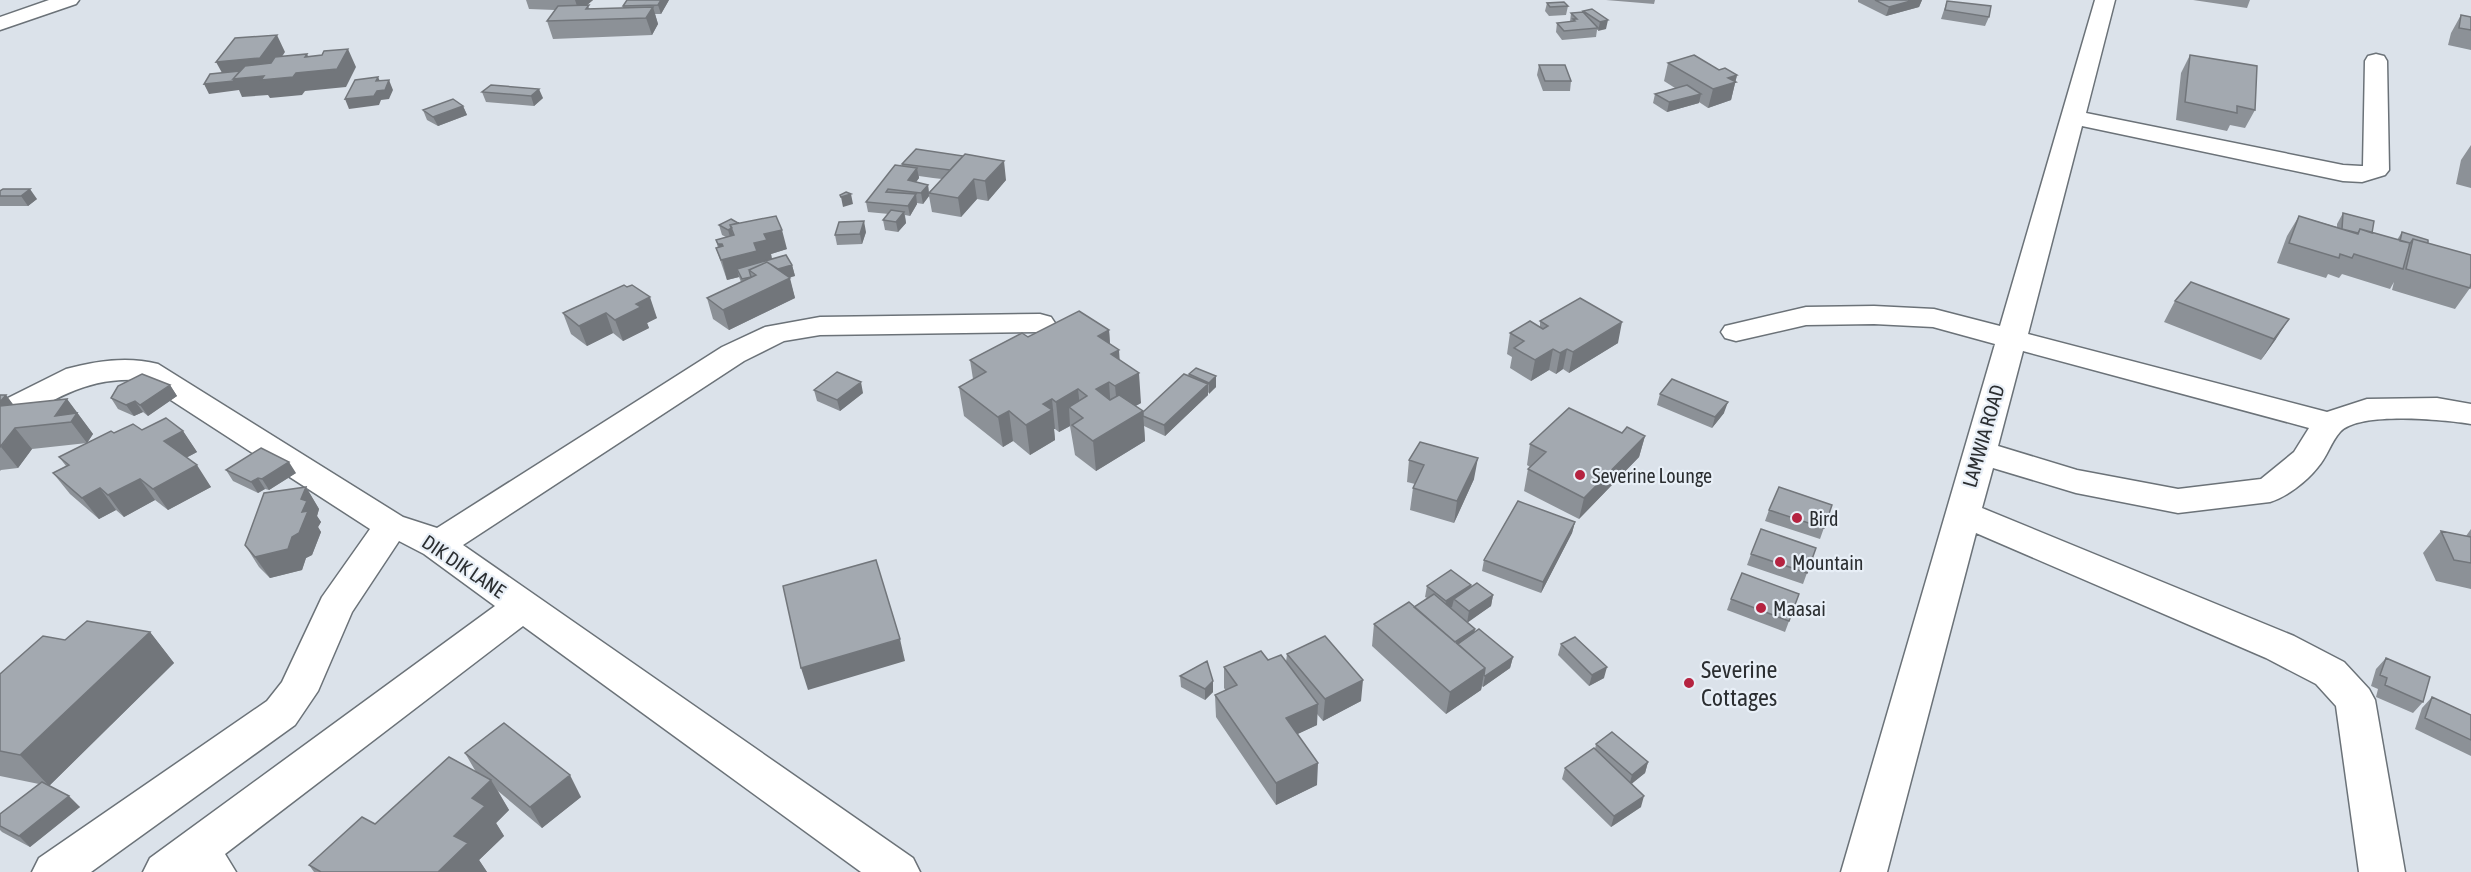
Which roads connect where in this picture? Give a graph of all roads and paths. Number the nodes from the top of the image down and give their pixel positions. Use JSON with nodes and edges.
{"nodes":[{"id":1,"x":69,"y":0,"type":"edge"},
{"id":2,"x":2104,"y":0,"type":"edge"},
{"id":3,"x":0,"y":24,"type":"edge"},
{"id":4,"x":2376,"y":62,"type":"dead end"},
{"id":5,"x":2072,"y":117,"type":"junction"},
{"id":6,"x":1040,"y":323,"type":"dead end"},
{"id":7,"x":1736,"y":332,"type":"dead end"},
{"id":8,"x":2011,"y":337,"type":"junction"},
{"id":9,"x":2471,"y":414,"type":"edge"},
{"id":10,"x":0,"y":415,"type":"edge"},
{"id":11,"x":2329,"y":423,"type":"junction"},
{"id":12,"x":1979,"y":452,"type":"junction"},
{"id":13,"x":1962,"y":513,"type":"junction"},
{"id":14,"x":391,"y":526,"type":"junction"},
{"id":15,"x":437,"y":545,"type":"junction"},
{"id":16,"x":522,"y":606,"type":"junction"},
{"id":17,"x":191,"y":865,"type":"edge"},
{"id":18,"x":55,"y":872,"type":"edge"},
{"id":19,"x":897,"y":872,"type":"edge"},
{"id":20,"x":1864,"y":872,"type":"edge"},
{"id":21,"x":2382,"y":872,"type":"edge"}],
"edges":[{"from":1,"to":3,"type":"street"},
{"from":2,"to":5,"type":"street","name":"LAMWIA ROAD"},
{"from":4,"to":5,"type":"street"},
{"from":5,"to":8,"type":"street","name":"LAMWIA ROAD"},
{"from":6,"to":15,"type":"street"},
{"from":7,"to":8,"type":"street"},
{"from":8,"to":11,"type":"street"},
{"from":8,"to":12,"type":"street","name":"LAMWIA ROAD"},
{"from":9,"to":11,"type":"street"},
{"from":10,"to":14,"type":"street","name":"DIK DIK LANE"},
{"from":11,"to":12,"type":"street"},
{"from":12,"to":13,"type":"street","name":"LAMWIA ROAD"},
{"from":13,"to":20,"type":"street","name":"LAMWIA ROAD"},
{"from":13,"to":21,"type":"street"},
{"from":14,"to":15,"type":"street","name":"DIK DIK LANE"},
{"from":14,"to":18,"type":"street"},
{"from":15,"to":16,"type":"street","name":"DIK DIK LANE"},
{"from":16,"to":17,"type":"street"},
{"from":16,"to":19,"type":"street","name":"DIK DIK LANE"}]}
